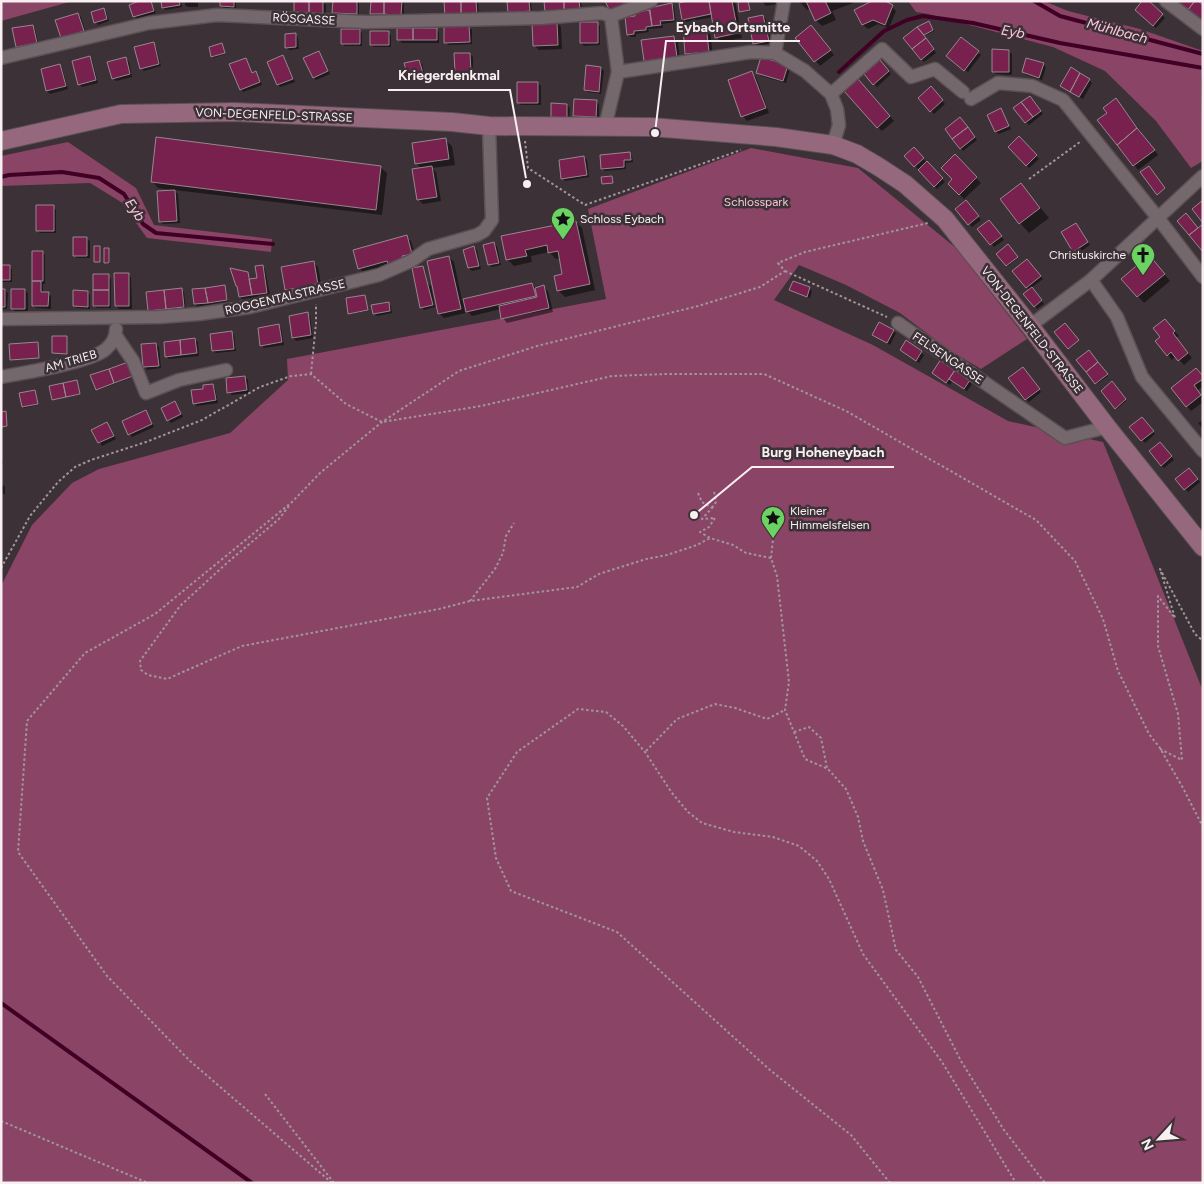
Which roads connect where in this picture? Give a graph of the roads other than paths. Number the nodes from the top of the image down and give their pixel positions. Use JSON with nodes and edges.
{"nodes":[{"id":1,"x":651,"y":1,"type":"edge"},
{"id":2,"x":784,"y":1,"type":"edge"},
{"id":3,"x":1166,"y":1,"type":"edge"},
{"id":4,"x":611,"y":16,"type":"junction"},
{"id":5,"x":1203,"y":29,"type":"edge"},
{"id":6,"x":775,"y":53,"type":"junction"},
{"id":7,"x":1,"y":58,"type":"edge"},
{"id":8,"x":618,"y":72,"type":"junction"},
{"id":9,"x":831,"y":94,"type":"junction"},
{"id":10,"x":489,"y":126,"type":"junction"},
{"id":11,"x":604,"y":127,"type":"junction"},
{"id":12,"x":1,"y":141,"type":"edge"},
{"id":13,"x":833,"y":145,"type":"junction"},
{"id":14,"x":1203,"y":176,"type":"edge"},
{"id":15,"x":1158,"y":218,"type":"junction"},
{"id":16,"x":1203,"y":277,"type":"edge"},
{"id":17,"x":1091,"y":280,"type":"junction"},
{"id":18,"x":117,"y":318,"type":"junction"},
{"id":19,"x":1,"y":319,"type":"edge"},
{"id":20,"x":898,"y":323,"type":"road end"},
{"id":21,"x":1030,"y":326,"type":"junction"},
{"id":22,"x":116,"y":336,"type":"junction"},
{"id":23,"x":226,"y":370,"type":"dead end"},
{"id":24,"x":1,"y":377,"type":"edge"},
{"id":25,"x":1107,"y":427,"type":"junction"},
{"id":26,"x":1203,"y":451,"type":"edge"},
{"id":27,"x":1203,"y":546,"type":"edge"}],
"edges":[{"from":1,"to":4,"type":"street"},
{"from":2,"to":6,"type":"street"},
{"from":3,"to":5,"type":"street"},
{"from":4,"to":7,"type":"street","name":"RÖSGASSE"},
{"from":4,"to":8,"type":"street"},
{"from":6,"to":8,"type":"street"},
{"from":6,"to":9,"type":"street"},
{"from":8,"to":11,"type":"street"},
{"from":9,"to":13,"type":"street"},
{"from":9,"to":15,"type":"street"},
{"from":10,"to":11,"type":"main road","name":"VON-DEGENFELD-STRASSE"},
{"from":10,"to":12,"type":"main road","name":"VON-DEGENFELD-STRASSE"},
{"from":10,"to":18,"type":"street","name":"ROGGENTALSTRASSE"},
{"from":11,"to":13,"type":"main road","name":"VON-DEGENFELD-STRASSE"},
{"from":13,"to":21,"type":"main road","name":"VON-DEGENFELD-STRASSE"},
{"from":14,"to":15,"type":"street"},
{"from":15,"to":16,"type":"street"},
{"from":15,"to":17,"type":"street"},
{"from":17,"to":21,"type":"street"},
{"from":17,"to":26,"type":"street"},
{"from":18,"to":19,"type":"street","name":"ROGGENTALSTRASSE"},
{"from":18,"to":22,"type":"street"},
{"from":20,"to":25,"type":"street","name":"FELSENGASSE"},
{"from":21,"to":25,"type":"main road","name":"VON-DEGENFELD-STRASSE"},
{"from":22,"to":23,"type":"street"},
{"from":22,"to":24,"type":"street","name":"AM TRIEB"},
{"from":25,"to":27,"type":"main road","name":"VON-DEGENFELD-STRASSE"}]}
